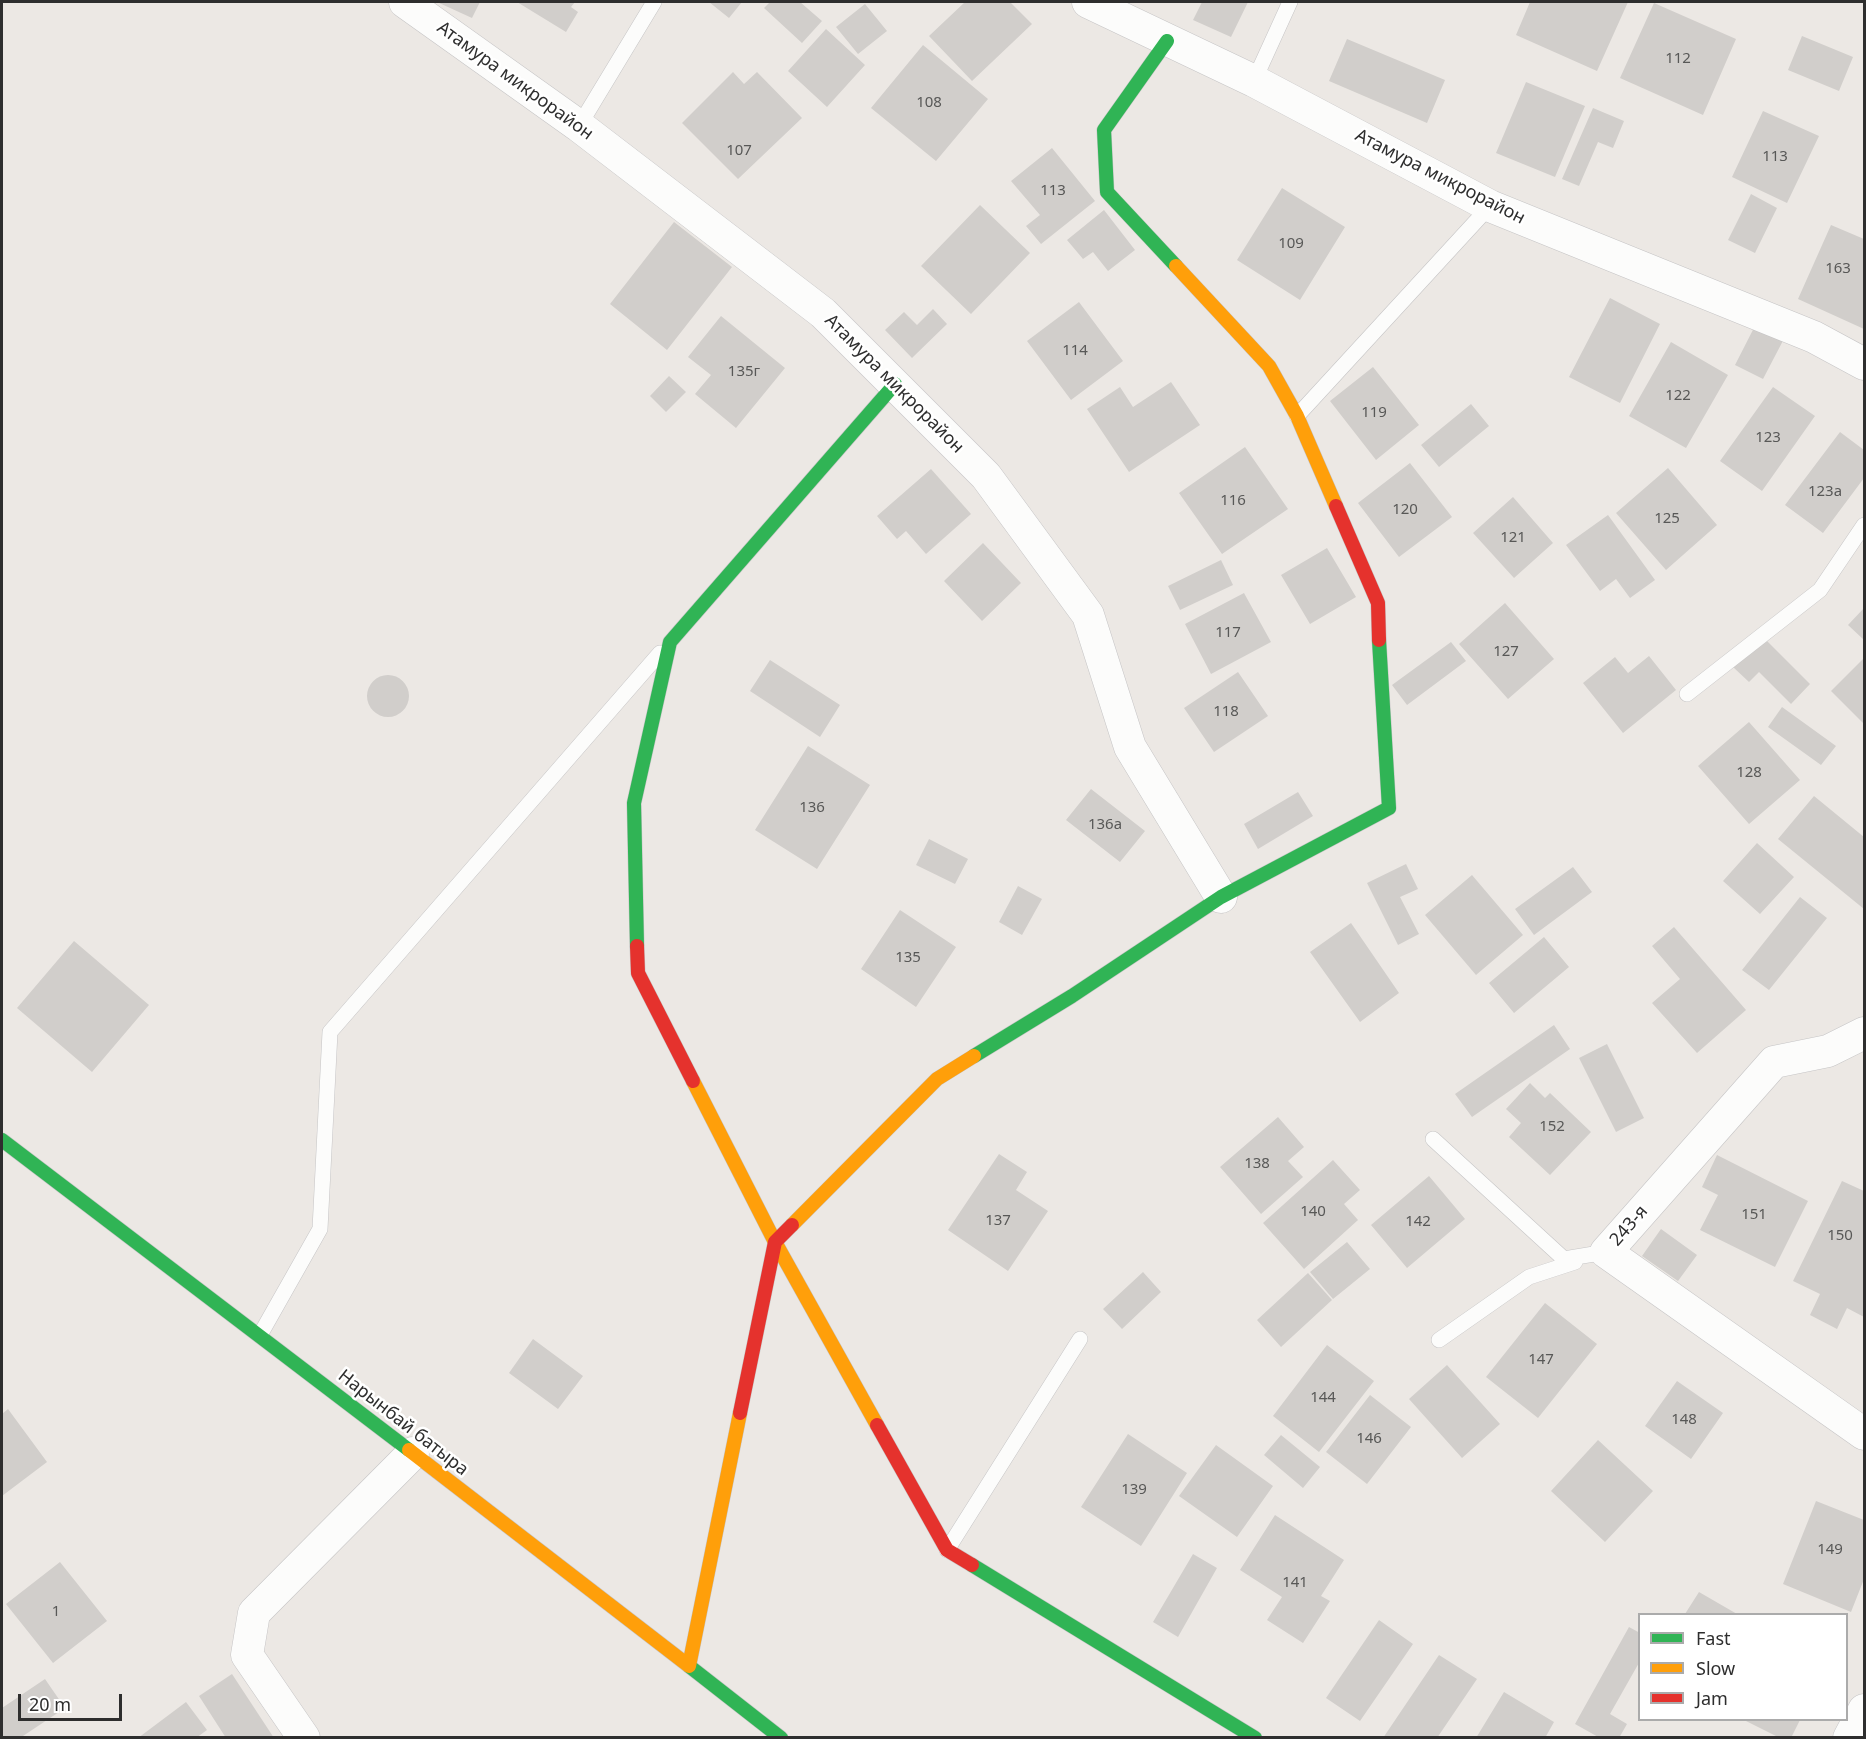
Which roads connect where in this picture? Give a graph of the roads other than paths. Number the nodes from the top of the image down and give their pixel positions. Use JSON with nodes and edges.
{"nodes":[{"id":1,"x":408,"y":2,"type":"edge"},
{"id":2,"x":654,"y":2,"type":"edge"},
{"id":3,"x":1088,"y":2,"type":"edge"},
{"id":4,"x":1290,"y":2,"type":"edge"},
{"id":5,"x":1167,"y":41,"type":"junction"},
{"id":6,"x":1254,"y":81,"type":"junction"},
{"id":7,"x":579,"y":126,"type":"junction"},
{"id":8,"x":1490,"y":206,"type":"junction"},
{"id":9,"x":1864,"y":364,"type":"edge"},
{"id":10,"x":895,"y":384,"type":"junction"},
{"id":11,"x":1297,"y":416,"type":"junction"},
{"id":12,"x":1864,"y":525,"type":"edge"},
{"id":13,"x":670,"y":642,"type":"junction"},
{"id":14,"x":1687,"y":694,"type":"dead end"},
{"id":15,"x":1221,"y":897,"type":"junction"},
{"id":16,"x":1864,"y":1034,"type":"edge"},
{"id":17,"x":1433,"y":1139,"type":"dead end"},
{"id":18,"x":6,"y":1152,"type":"edge"},
{"id":19,"x":775,"y":1242,"type":"junction"},
{"id":20,"x":1606,"y":1252,"type":"junction"},
{"id":21,"x":260,"y":1335,"type":"junction"},
{"id":22,"x":1080,"y":1339,"type":"dead end"},
{"id":23,"x":1439,"y":1340,"type":"dead end"},
{"id":24,"x":1864,"y":1434,"type":"edge"},
{"id":25,"x":413,"y":1453,"type":"junction"},
{"id":26,"x":947,"y":1550,"type":"junction"},
{"id":27,"x":689,"y":1666,"type":"junction"},
{"id":28,"x":1864,"y":1710,"type":"edge"},
{"id":29,"x":304,"y":1737,"type":"edge"},
{"id":30,"x":781,"y":1737,"type":"edge"},
{"id":31,"x":1255,"y":1737,"type":"edge"},
{"id":32,"x":1849,"y":1737,"type":"edge"}],
"edges":[{"from":1,"to":7,"type":"street","name":"Атамура микрорайон"},
{"from":2,"to":7,"type":"lane"},
{"from":3,"to":5,"type":"street","name":"Атамура микрорайон"},
{"from":4,"to":6,"type":"lane"},
{"from":5,"to":6,"type":"street","name":"Атамура микрорайон"},
{"from":5,"to":11,"type":"street"},
{"from":6,"to":8,"type":"street","name":"Атамура микрорайон"},
{"from":7,"to":10,"type":"street","name":"Атамура микрорайон"},
{"from":8,"to":9,"type":"street","name":"Атамура микрорайон"},
{"from":8,"to":11,"type":"lane"},
{"from":10,"to":13,"type":"street"},
{"from":10,"to":15,"type":"street","name":"Атамура микрорайон"},
{"from":11,"to":15,"type":"street"},
{"from":12,"to":14,"type":"lane"},
{"from":13,"to":19,"type":"street"},
{"from":13,"to":21,"type":"lane"},
{"from":15,"to":19,"type":"street"},
{"from":16,"to":20,"type":"street","name":"243-я"},
{"from":17,"to":20,"type":"lane"},
{"from":18,"to":21,"type":"street","name":"Нарынбай батыра"},
{"from":19,"to":26,"type":"street"},
{"from":19,"to":27,"type":"street"},
{"from":20,"to":23,"type":"lane"},
{"from":20,"to":24,"type":"street","name":"243-я"},
{"from":21,"to":25,"type":"street","name":"Нарынбай батыра"},
{"from":22,"to":26,"type":"lane"},
{"from":25,"to":27,"type":"street","name":"Нарынбай батыра"},
{"from":25,"to":29,"type":"street"},
{"from":26,"to":31,"type":"street"},
{"from":27,"to":30,"type":"street","name":"Нарынбай батыра"},
{"from":28,"to":32,"type":"street"}]}
